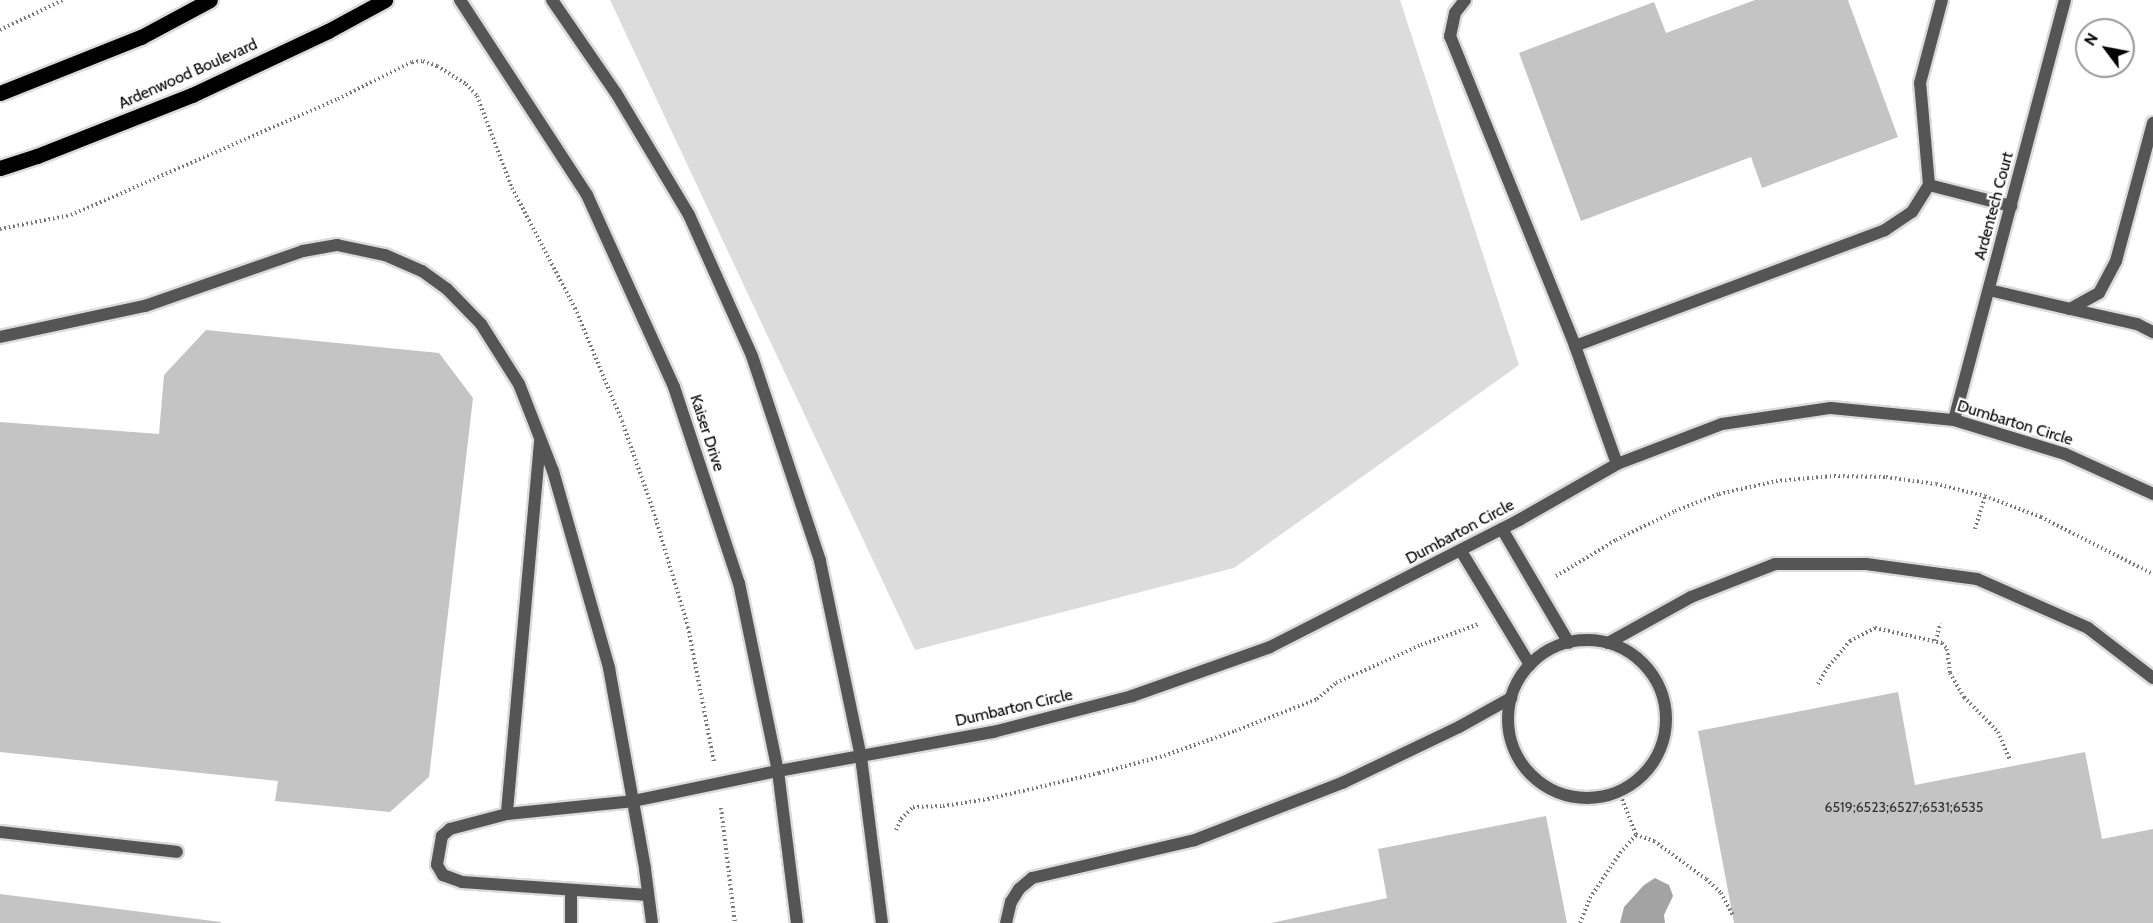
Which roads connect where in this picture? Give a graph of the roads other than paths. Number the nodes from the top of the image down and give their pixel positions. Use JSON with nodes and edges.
{"nodes":[{"id":1,"x":210,"y":0,"type":"edge"},
{"id":2,"x":385,"y":0,"type":"edge"},
{"id":3,"x":460,"y":0,"type":"edge"},
{"id":4,"x":552,"y":0,"type":"edge"},
{"id":5,"x":1465,"y":0,"type":"edge"},
{"id":6,"x":1942,"y":0,"type":"edge"},
{"id":7,"x":2065,"y":0,"type":"edge"},
{"id":8,"x":0,"y":93,"type":"edge"},
{"id":9,"x":2153,"y":123,"type":"edge"},
{"id":10,"x":0,"y":168,"type":"edge"},
{"id":11,"x":1929,"y":185,"type":"junction"},
{"id":12,"x":2011,"y":206,"type":"junction"},
{"id":13,"x":1989,"y":290,"type":"junction"},
{"id":14,"x":2070,"y":309,"type":"junction"},
{"id":15,"x":2153,"y":332,"type":"edge"},
{"id":16,"x":0,"y":337,"type":"edge"},
{"id":17,"x":1575,"y":346,"type":"junction"},
{"id":18,"x":1954,"y":420,"type":"junction"},
{"id":19,"x":540,"y":438,"type":"junction"},
{"id":20,"x":1617,"y":464,"type":"junction"},
{"id":21,"x":2153,"y":494,"type":"edge"},
{"id":22,"x":1502,"y":529,"type":"junction"},
{"id":23,"x":1461,"y":550,"type":"junction"},
{"id":24,"x":1569,"y":643,"type":"junction"},
{"id":25,"x":1608,"y":643,"type":"junction"},
{"id":26,"x":1530,"y":665,"type":"junction"},
{"id":27,"x":2153,"y":678,"type":"edge"},
{"id":28,"x":1511,"y":698,"type":"junction"},
{"id":29,"x":861,"y":757,"type":"junction"},
{"id":30,"x":778,"y":771,"type":"junction"},
{"id":31,"x":633,"y":801,"type":"junction"},
{"id":32,"x":507,"y":814,"type":"junction"},
{"id":33,"x":0,"y":832,"type":"edge"},
{"id":34,"x":177,"y":852,"type":"dead end"},
{"id":35,"x":571,"y":891,"type":"junction"},
{"id":36,"x":648,"y":895,"type":"junction"},
{"id":37,"x":571,"y":923,"type":"edge"},
{"id":38,"x":652,"y":923,"type":"edge"},
{"id":39,"x":797,"y":923,"type":"edge"},
{"id":40,"x":882,"y":923,"type":"edge"},
{"id":41,"x":1006,"y":923,"type":"edge"}],
"edges":[{"from":1,"to":8,"type":"main road"},
{"from":2,"to":10,"type":"main road","name":"Ardenwood Boulevard"},
{"from":3,"to":30,"type":"street","name":"Kaiser Drive"},
{"from":4,"to":29,"type":"street"},
{"from":5,"to":17,"type":"street"},
{"from":6,"to":11,"type":"street"},
{"from":7,"to":12,"type":"street","name":"Ardentech Court"},
{"from":9,"to":14,"type":"street"},
{"from":11,"to":12,"type":"street"},
{"from":11,"to":17,"type":"street"},
{"from":12,"to":13,"type":"street","name":"Ardentech Court"},
{"from":13,"to":14,"type":"street"},
{"from":13,"to":18,"type":"street","name":"Ardentech Court"},
{"from":14,"to":15,"type":"street"},
{"from":16,"to":19,"type":"street"},
{"from":17,"to":20,"type":"street"},
{"from":18,"to":20,"type":"street","name":"Dumbarton Circle"},
{"from":18,"to":21,"type":"street","name":"Dumbarton Circle"},
{"from":19,"to":31,"type":"street"},
{"from":19,"to":32,"type":"street"},
{"from":20,"to":22,"type":"street","name":"Dumbarton Circle"},
{"from":22,"to":23,"type":"street","name":"Dumbarton Circle"},
{"from":22,"to":24,"type":"street"},
{"from":23,"to":26,"type":"street"},
{"from":23,"to":29,"type":"street","name":"Dumbarton Circle"},
{"from":24,"to":25,"type":"street"},
{"from":24,"to":26,"type":"street"},
{"from":25,"to":27,"type":"street"},
{"from":25,"to":28,"type":"street"},
{"from":26,"to":28,"type":"street"},
{"from":28,"to":41,"type":"street"},
{"from":29,"to":30,"type":"street","name":"Dumbarton Circle"},
{"from":29,"to":40,"type":"street"},
{"from":30,"to":31,"type":"street","name":"Dumbarton Circle"},
{"from":30,"to":39,"type":"street","name":"Kaiser Drive"},
{"from":31,"to":32,"type":"street","name":"Dumbarton Circle"},
{"from":31,"to":36,"type":"street"},
{"from":32,"to":35,"type":"street","name":"Dumbarton Circle"},
{"from":33,"to":34,"type":"street"},
{"from":35,"to":36,"type":"street","name":"Dumbarton Circle"},
{"from":35,"to":37,"type":"street"},
{"from":36,"to":38,"type":"street"}]}
